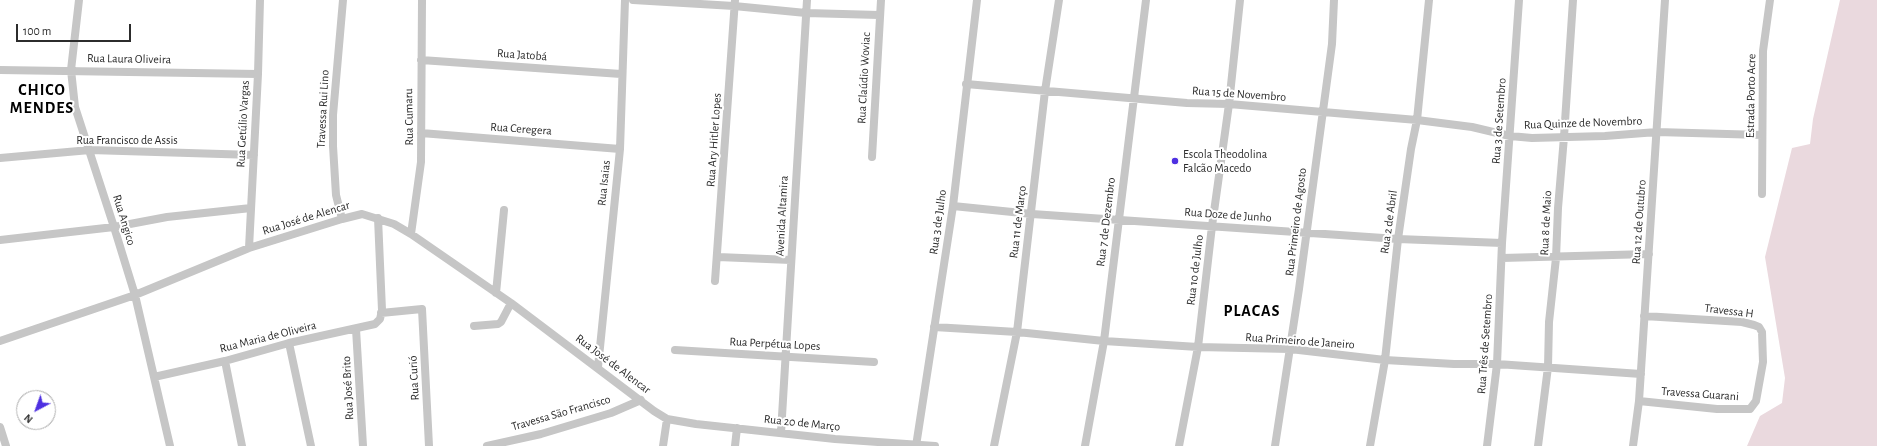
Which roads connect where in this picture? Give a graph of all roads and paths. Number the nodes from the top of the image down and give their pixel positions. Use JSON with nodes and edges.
{"nodes":[{"id":1,"x":79,"y":0,"type":"edge"},
{"id":2,"x":260,"y":0,"type":"edge"},
{"id":3,"x":343,"y":0,"type":"edge"},
{"id":4,"x":422,"y":0,"type":"edge"},
{"id":5,"x":625,"y":0,"type":"edge"},
{"id":6,"x":634,"y":0,"type":"edge"},
{"id":7,"x":807,"y":0,"type":"edge"},
{"id":8,"x":882,"y":0,"type":"edge"},
{"id":9,"x":977,"y":0,"type":"edge"},
{"id":10,"x":1059,"y":0,"type":"edge"},
{"id":11,"x":1146,"y":0,"type":"edge"},
{"id":12,"x":1240,"y":0,"type":"edge"},
{"id":13,"x":1334,"y":0,"type":"edge"},
{"id":14,"x":1429,"y":0,"type":"edge"},
{"id":15,"x":1519,"y":0,"type":"edge"},
{"id":16,"x":1573,"y":0,"type":"edge"},
{"id":17,"x":1665,"y":0,"type":"edge"},
{"id":18,"x":1770,"y":0,"type":"edge"},
{"id":19,"x":735,"y":3,"type":"edge"},
{"id":20,"x":806,"y":13,"type":"junction"},
{"id":21,"x":879,"y":15,"type":"junction"},
{"id":22,"x":421,"y":60,"type":"junction"},
{"id":23,"x":0,"y":70,"type":"edge"},
{"id":24,"x":71,"y":70,"type":"junction"},
{"id":25,"x":258,"y":74,"type":"junction"},
{"id":26,"x":621,"y":74,"type":"junction"},
{"id":27,"x":966,"y":84,"type":"junction"},
{"id":28,"x":1045,"y":91,"type":"junction"},
{"id":29,"x":1134,"y":98,"type":"junction"},
{"id":30,"x":1229,"y":104,"type":"junction"},
{"id":31,"x":1323,"y":112,"type":"junction"},
{"id":32,"x":1417,"y":120,"type":"junction"},
{"id":33,"x":1657,"y":132,"type":"junction"},
{"id":34,"x":421,"y":133,"type":"junction"},
{"id":35,"x":1762,"y":135,"type":"junction"},
{"id":36,"x":1510,"y":136,"type":"junction"},
{"id":37,"x":1564,"y":136,"type":"junction"},
{"id":38,"x":620,"y":149,"type":"junction"},
{"id":39,"x":90,"y":150,"type":"junction"},
{"id":40,"x":254,"y":155,"type":"junction"},
{"id":41,"x":872,"y":157,"type":"dead end"},
{"id":42,"x":0,"y":158,"type":"edge"},
{"id":43,"x":1762,"y":194,"type":"dead end"},
{"id":44,"x":953,"y":206,"type":"junction"},
{"id":45,"x":251,"y":208,"type":"junction"},
{"id":46,"x":504,"y":210,"type":"dead end"},
{"id":47,"x":1032,"y":214,"type":"junction"},
{"id":48,"x":378,"y":218,"type":"junction"},
{"id":49,"x":342,"y":219,"type":"junction"},
{"id":50,"x":1119,"y":219,"type":"junction"},
{"id":51,"x":1212,"y":226,"type":"junction"},
{"id":52,"x":114,"y":227,"type":"junction"},
{"id":53,"x":1306,"y":232,"type":"junction"},
{"id":54,"x":412,"y":234,"type":"junction"},
{"id":55,"x":1398,"y":239,"type":"junction"},
{"id":56,"x":0,"y":240,"type":"edge"},
{"id":57,"x":1502,"y":243,"type":"junction"},
{"id":58,"x":249,"y":248,"type":"junction"},
{"id":59,"x":1649,"y":254,"type":"junction"},
{"id":60,"x":718,"y":257,"type":"junction"},
{"id":61,"x":1502,"y":258,"type":"junction"},
{"id":62,"x":1556,"y":258,"type":"junction"},
{"id":63,"x":791,"y":260,"type":"junction"},
{"id":64,"x":715,"y":281,"type":"dead end"},
{"id":65,"x":496,"y":293,"type":"junction"},
{"id":66,"x":134,"y":295,"type":"junction"},
{"id":67,"x":511,"y":303,"type":"junction"},
{"id":68,"x":382,"y":312,"type":"junction"},
{"id":69,"x":1644,"y":316,"type":"junction"},
{"id":70,"x":474,"y":326,"type":"dead end"},
{"id":71,"x":934,"y":327,"type":"junction"},
{"id":72,"x":356,"y":329,"type":"junction"},
{"id":73,"x":1017,"y":332,"type":"junction"},
{"id":74,"x":0,"y":341,"type":"edge"},
{"id":75,"x":1104,"y":341,"type":"junction"},
{"id":76,"x":289,"y":343,"type":"junction"},
{"id":77,"x":1198,"y":347,"type":"junction"},
{"id":78,"x":1290,"y":349,"type":"junction"},
{"id":79,"x":675,"y":350,"type":"dead end"},
{"id":80,"x":786,"y":356,"type":"junction"},
{"id":81,"x":1385,"y":360,"type":"junction"},
{"id":82,"x":225,"y":361,"type":"junction"},
{"id":83,"x":874,"y":362,"type":"dead end"},
{"id":84,"x":1497,"y":364,"type":"junction"},
{"id":85,"x":598,"y":367,"type":"junction"},
{"id":86,"x":1548,"y":367,"type":"junction"},
{"id":87,"x":1641,"y":374,"type":"junction"},
{"id":88,"x":154,"y":377,"type":"junction"},
{"id":89,"x":641,"y":400,"type":"junction"},
{"id":90,"x":1639,"y":401,"type":"junction"},
{"id":91,"x":1756,"y":402,"type":"joint"},
{"id":92,"x":668,"y":419,"type":"junction"},
{"id":93,"x":0,"y":427,"type":"edge"},
{"id":94,"x":737,"y":428,"type":"junction"},
{"id":95,"x":781,"y":433,"type":"junction"},
{"id":96,"x":834,"y":442,"type":"edge"},
{"id":97,"x":916,"y":445,"type":"edge"},
{"id":98,"x":6,"y":446,"type":"edge"},
{"id":99,"x":170,"y":446,"type":"edge"},
{"id":100,"x":242,"y":446,"type":"edge"},
{"id":101,"x":311,"y":446,"type":"edge"},
{"id":102,"x":363,"y":446,"type":"edge"},
{"id":103,"x":429,"y":446,"type":"edge"},
{"id":104,"x":487,"y":446,"type":"edge"},
{"id":105,"x":663,"y":446,"type":"edge"},
{"id":106,"x":735,"y":446,"type":"edge"},
{"id":107,"x":934,"y":446,"type":"edge"},
{"id":108,"x":994,"y":446,"type":"edge"},
{"id":109,"x":1085,"y":446,"type":"edge"},
{"id":110,"x":1179,"y":446,"type":"edge"},
{"id":111,"x":1275,"y":446,"type":"edge"},
{"id":112,"x":1370,"y":446,"type":"edge"},
{"id":113,"x":1487,"y":446,"type":"edge"},
{"id":114,"x":1538,"y":446,"type":"edge"},
{"id":115,"x":1633,"y":446,"type":"edge"}],
"edges":[{"from":1,"to":24,"type":"street","name":"Rua Angico"},
{"from":2,"to":25,"type":"street","name":"Rua Getúlio Vargas"},
{"from":3,"to":49,"type":"street","name":"Travessa Rui Lino"},
{"from":4,"to":22,"type":"street","name":"Rua Cumaru"},
{"from":5,"to":26,"type":"street","name":"Rua Isaias"},
{"from":6,"to":19,"type":"street"},
{"from":7,"to":20,"type":"street","name":"Avenida Altamira"},
{"from":8,"to":21,"type":"street","name":"Rua Claúdio Woviac"},
{"from":9,"to":27,"type":"street","name":"Rua 3 de Julho"},
{"from":10,"to":28,"type":"street","name":"Rua 11 de Março"},
{"from":11,"to":29,"type":"street","name":"Rua 7 de Dezembro"},
{"from":12,"to":30,"type":"street","name":"Rua 10 de Julho"},
{"from":13,"to":31,"type":"street","name":"Rua Primeiro de Agosto"},
{"from":14,"to":32,"type":"street","name":"Rua 2 de Abril"},
{"from":15,"to":36,"type":"street","name":"Rua 3 de Setembro"},
{"from":16,"to":37,"type":"street","name":"Rua 8 de Maio"},
{"from":17,"to":33,"type":"street","name":"Rua 12 de Outubro"},
{"from":18,"to":35,"type":"street","name":"Estrada Porto Acre"},
{"from":19,"to":20,"type":"street"},
{"from":19,"to":60,"type":"street","name":"Rua Ary Hitler Lopes"},
{"from":20,"to":21,"type":"street"},
{"from":20,"to":63,"type":"street","name":"Avenida Altamira"},
{"from":21,"to":41,"type":"street","name":"Rua Claúdio Woviac"},
{"from":22,"to":26,"type":"street","name":"Rua Jatobá"},
{"from":22,"to":34,"type":"street","name":"Rua Cumaru"},
{"from":23,"to":24,"type":"street","name":"Rua Laura Oliveira"},
{"from":24,"to":25,"type":"street","name":"Rua Laura Oliveira"},
{"from":24,"to":39,"type":"street","name":"Rua Angico"},
{"from":25,"to":40,"type":"street","name":"Rua Getúlio Vargas"},
{"from":26,"to":38,"type":"street","name":"Rua Isaias"},
{"from":27,"to":28,"type":"street","name":"Rua 15 de Novembro"},
{"from":27,"to":44,"type":"street","name":"Rua 3 de Julho"},
{"from":28,"to":29,"type":"street","name":"Rua 15 de Novembro"},
{"from":28,"to":47,"type":"street","name":"Rua 11 de Março"},
{"from":29,"to":30,"type":"street","name":"Rua 15 de Novembro"},
{"from":29,"to":50,"type":"street","name":"Rua 7 de Dezembro"},
{"from":30,"to":31,"type":"street","name":"Rua 15 de Novembro"},
{"from":30,"to":51,"type":"street","name":"Rua 10 de Julho"},
{"from":31,"to":32,"type":"street","name":"Rua 15 de Novembro"},
{"from":31,"to":53,"type":"street","name":"Rua Primeiro de Agosto"},
{"from":32,"to":36,"type":"street","name":"Rua 15 de Novembro"},
{"from":32,"to":55,"type":"street","name":"Rua 2 de Abril"},
{"from":33,"to":35,"type":"street","name":"Rua Quinze de Novembro"},
{"from":33,"to":37,"type":"street","name":"Rua Quinze de Novembro"},
{"from":33,"to":59,"type":"street","name":"Rua 12 de Outubro"},
{"from":34,"to":38,"type":"street","name":"Rua Ceregera"},
{"from":34,"to":54,"type":"street","name":"Rua Cumaru"},
{"from":35,"to":43,"type":"street","name":"Estrada Porto Acre"},
{"from":36,"to":37,"type":"street","name":"Rua Quinze de Novembro"},
{"from":36,"to":57,"type":"street","name":"Rua 3 de Setembro"},
{"from":37,"to":62,"type":"street","name":"Rua 8 de Maio"},
{"from":38,"to":85,"type":"street","name":"Rua Isaias"},
{"from":39,"to":40,"type":"street","name":"Rua Francisco de Assis"},
{"from":39,"to":42,"type":"street","name":"Rua Francisco de Assis"},
{"from":39,"to":52,"type":"street","name":"Rua Angico"},
{"from":40,"to":45,"type":"street","name":"Rua Getúlio Vargas"},
{"from":44,"to":47,"type":"street","name":"Rua Doze de Junho"},
{"from":44,"to":71,"type":"street","name":"Rua 3 de Julho"},
{"from":45,"to":52,"type":"street"},
{"from":45,"to":58,"type":"street","name":"Rua Getúlio Vargas"},
{"from":46,"to":65,"type":"street"},
{"from":47,"to":50,"type":"street","name":"Rua Doze de Junho"},
{"from":47,"to":73,"type":"street","name":"Rua 11 de Março"},
{"from":48,"to":49,"type":"street","name":"Rua José de Alencar"},
{"from":48,"to":54,"type":"street","name":"Rua José de Alencar"},
{"from":48,"to":68,"type":"street"},
{"from":49,"to":58,"type":"street","name":"Rua José de Alencar"},
{"from":50,"to":51,"type":"street","name":"Rua Doze de Junho"},
{"from":50,"to":75,"type":"street","name":"Rua 7 de Dezembro"},
{"from":51,"to":53,"type":"street","name":"Rua Doze de Junho"},
{"from":51,"to":77,"type":"street","name":"Rua 10 de Julho"},
{"from":52,"to":56,"type":"street"},
{"from":52,"to":66,"type":"street","name":"Rua Angico"},
{"from":53,"to":55,"type":"street","name":"Rua Doze de Junho"},
{"from":53,"to":78,"type":"street","name":"Rua Primeiro de Agosto"},
{"from":54,"to":65,"type":"street","name":"Rua José de Alencar"},
{"from":55,"to":57,"type":"street","name":"Rua Doze de Junho"},
{"from":55,"to":81,"type":"street","name":"Rua 2 de Abril"},
{"from":57,"to":61,"type":"street","name":"Rua Três de Setembro"},
{"from":58,"to":66,"type":"street","name":"Rua José de Alencar"},
{"from":59,"to":62,"type":"street"},
{"from":59,"to":69,"type":"street","name":"Rua 12 de Outubro"},
{"from":60,"to":63,"type":"street"},
{"from":60,"to":64,"type":"street","name":"Rua Ary Hitler Lopes"},
{"from":61,"to":62,"type":"street"},
{"from":61,"to":84,"type":"street","name":"Rua Três de Setembro"},
{"from":62,"to":86,"type":"street","name":"Rua 8 de Maio"},
{"from":63,"to":80,"type":"street","name":"Avenida Altamira"},
{"from":65,"to":67,"type":"street","name":"Rua José de Alencar"},
{"from":66,"to":74,"type":"street","name":"Rua José de Alencar"},
{"from":66,"to":88,"type":"street","name":"Rua Angico"},
{"from":67,"to":70,"type":"street"},
{"from":67,"to":85,"type":"street","name":"Rua José de Alencar"},
{"from":68,"to":72,"type":"street","name":"Rua Maria de Oliveira"},
{"from":68,"to":103,"type":"street","name":"Rua Curió"},
{"from":69,"to":87,"type":"street","name":"Rua 12 de Outubro"},
{"from":69,"to":91,"type":"street","name":"Travessa H"},
{"from":71,"to":73,"type":"street","name":"Rua Primeiro de Janeiro"},
{"from":71,"to":97,"type":"street","name":"Rua 3 de Julho"},
{"from":72,"to":76,"type":"street","name":"Rua Maria de Oliveira"},
{"from":72,"to":102,"type":"street","name":"Rua José Brito"},
{"from":73,"to":75,"type":"street","name":"Rua Primeiro de Janeiro"},
{"from":73,"to":108,"type":"street","name":"Rua 11 de Março"},
{"from":75,"to":77,"type":"street","name":"Rua Primeiro de Janeiro"},
{"from":75,"to":109,"type":"street","name":"Rua 7 de Dezembro"},
{"from":76,"to":82,"type":"street","name":"Rua Maria de Oliveira"},
{"from":76,"to":101,"type":"street"},
{"from":77,"to":78,"type":"street","name":"Rua Primeiro de Janeiro"},
{"from":77,"to":110,"type":"street","name":"Rua 10 de Julho"},
{"from":78,"to":81,"type":"street","name":"Rua Primeiro de Janeiro"},
{"from":78,"to":111,"type":"street","name":"Rua Primeiro de Agosto"},
{"from":79,"to":80,"type":"street","name":"Rua Perpétua Lopes"},
{"from":80,"to":83,"type":"street","name":"Rua Perpétua Lopes"},
{"from":80,"to":95,"type":"street","name":"Avenida Altamira"},
{"from":81,"to":84,"type":"street","name":"Rua Primeiro de Janeiro"},
{"from":81,"to":112,"type":"street","name":"Rua 2 de Abril"},
{"from":82,"to":88,"type":"street","name":"Rua Maria de Oliveira"},
{"from":82,"to":100,"type":"street"},
{"from":84,"to":86,"type":"street","name":"Rua Primeiro de Janeiro"},
{"from":84,"to":113,"type":"street","name":"Rua Três de Setembro"},
{"from":85,"to":89,"type":"street","name":"Rua José de Alencar"},
{"from":86,"to":87,"type":"street","name":"Rua Primeiro de Janeiro"},
{"from":86,"to":114,"type":"street","name":"Rua 8 de Maio"},
{"from":87,"to":90,"type":"street","name":"Rua 12 de Outubro"},
{"from":88,"to":99,"type":"street","name":"Rua Angico"},
{"from":89,"to":92,"type":"street","name":"Rua José de Alencar"},
{"from":89,"to":104,"type":"street","name":"Travessa São Francisco"},
{"from":90,"to":91,"type":"street","name":"Travessa Guarani"},
{"from":90,"to":115,"type":"street","name":"Rua 12 de Outubro"},
{"from":92,"to":94,"type":"street","name":"Rua 20 de Março"},
{"from":92,"to":105,"type":"street"},
{"from":93,"to":98,"type":"street"},
{"from":94,"to":95,"type":"street","name":"Rua 20 de Março"},
{"from":94,"to":106,"type":"street"},
{"from":95,"to":96,"type":"street","name":"Rua 20 de Março"},
{"from":96,"to":97,"type":"street","name":"Rua 20 de Março"},
{"from":97,"to":107,"type":"street","name":"Rua 20 de Março"}]}
